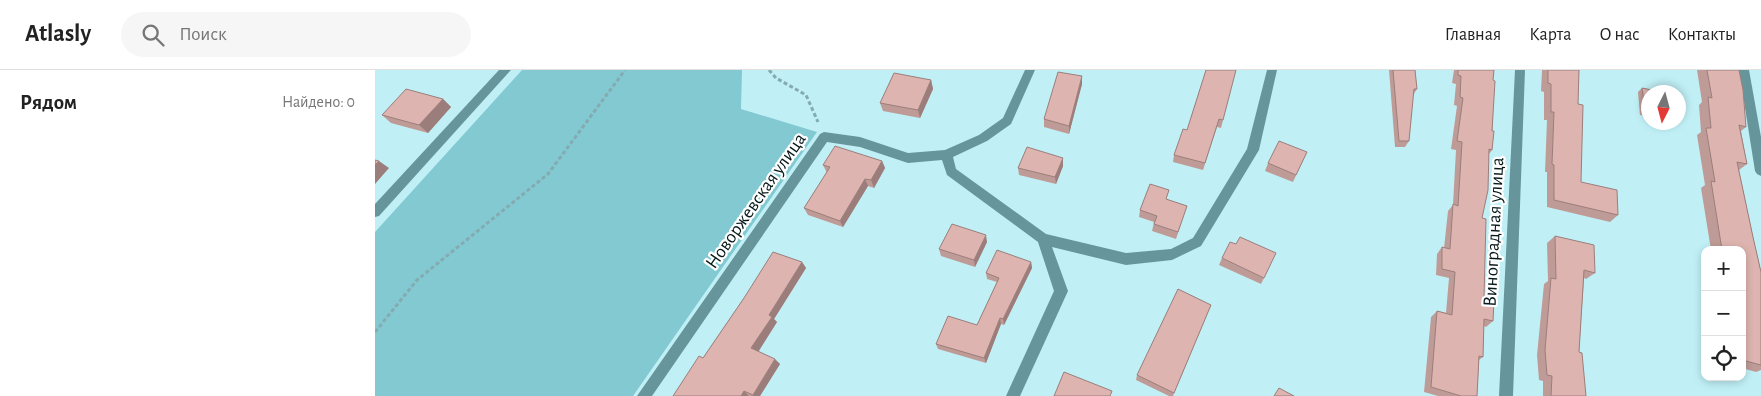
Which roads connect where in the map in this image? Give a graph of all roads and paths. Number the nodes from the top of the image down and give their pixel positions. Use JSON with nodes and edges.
{"nodes":[{"id":1,"x":506,"y":70,"type":"edge"},
{"id":2,"x":625,"y":70,"type":"edge"},
{"id":3,"x":769,"y":70,"type":"edge"},
{"id":4,"x":1030,"y":70,"type":"edge"},
{"id":5,"x":1272,"y":70,"type":"edge"},
{"id":6,"x":1520,"y":70,"type":"edge"},
{"id":7,"x":1744,"y":70,"type":"edge"},
{"id":8,"x":824,"y":137,"type":"junction"},
{"id":9,"x":945,"y":155,"type":"junction"},
{"id":10,"x":1761,"y":171,"type":"edge"},
{"id":11,"x":375,"y":212,"type":"edge"},
{"id":12,"x":1043,"y":239,"type":"junction"},
{"id":13,"x":375,"y":332,"type":"edge"},
{"id":14,"x":645,"y":396,"type":"edge"},
{"id":15,"x":1013,"y":396,"type":"edge"},
{"id":16,"x":1505,"y":396,"type":"edge"}],
"edges":[{"from":1,"to":11,"type":"street"},
{"from":2,"to":13,"type":"path"},
{"from":3,"to":8,"type":"path"},
{"from":4,"to":9,"type":"street","name":"Новоржевская улица"},
{"from":5,"to":12,"type":"street"},
{"from":6,"to":16,"type":"street","name":"Виноградная улица"},
{"from":7,"to":10,"type":"street"},
{"from":8,"to":9,"type":"street","name":"Новоржевская улица"},
{"from":8,"to":14,"type":"street","name":"Новоржевская улица"},
{"from":9,"to":12,"type":"street"},
{"from":12,"to":15,"type":"street"}]}
